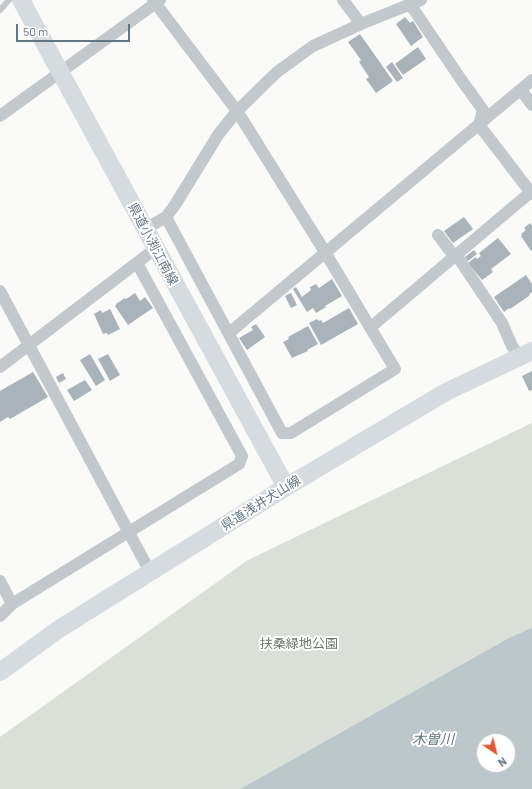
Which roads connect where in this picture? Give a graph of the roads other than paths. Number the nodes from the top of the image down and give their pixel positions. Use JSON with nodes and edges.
{"nodes":[{"id":1,"x":9,"y":0,"type":"edge"},
{"id":2,"x":21,"y":0,"type":"edge"},
{"id":3,"x":343,"y":0,"type":"edge"},
{"id":4,"x":156,"y":1,"type":"edge"},
{"id":5,"x":416,"y":2,"type":"edge"},
{"id":6,"x":0,"y":10,"type":"edge"},
{"id":7,"x":361,"y":24,"type":"junction"},
{"id":8,"x":60,"y":74,"type":"junction"},
{"id":9,"x":532,"y":80,"type":"edge"},
{"id":10,"x":521,"y":90,"type":"junction"},
{"id":11,"x":532,"y":105,"type":"edge"},
{"id":12,"x":237,"y":111,"type":"junction"},
{"id":13,"x":0,"y":116,"type":"edge"},
{"id":14,"x":479,"y":125,"type":"junction"},
{"id":15,"x":532,"y":192,"type":"edge"},
{"id":16,"x":166,"y":217,"type":"junction"},
{"id":17,"x":145,"y":229,"type":"junction"},
{"id":18,"x":438,"y":236,"type":"dead end"},
{"id":19,"x":155,"y":249,"type":"junction"},
{"id":20,"x":326,"y":252,"type":"junction"},
{"id":21,"x":456,"y":256,"type":"junction"},
{"id":22,"x":137,"y":263,"type":"junction"},
{"id":23,"x":0,"y":291,"type":"edge"},
{"id":24,"x":371,"y":327,"type":"junction"},
{"id":25,"x":229,"y":333,"type":"junction"},
{"id":26,"x":29,"y":344,"type":"junction"},
{"id":27,"x":526,"y":354,"type":"edge"},
{"id":28,"x":0,"y":367,"type":"edge"},
{"id":29,"x":286,"y":487,"type":"junction"},
{"id":30,"x":128,"y":532,"type":"junction"},
{"id":31,"x":150,"y":572,"type":"junction"},
{"id":32,"x":0,"y":581,"type":"edge"},
{"id":33,"x":12,"y":604,"type":"junction"},
{"id":34,"x":0,"y":616,"type":"edge"},
{"id":35,"x":0,"y":672,"type":"edge"}],
"edges":[{"from":1,"to":6,"type":"lane"},
{"from":2,"to":8,"type":"main road","name":"県道小渕江南線"},
{"from":3,"to":7,"type":"street"},
{"from":4,"to":8,"type":"street"},
{"from":4,"to":12,"type":"street"},
{"from":5,"to":7,"type":"street"},
{"from":5,"to":14,"type":"street"},
{"from":7,"to":12,"type":"street"},
{"from":8,"to":13,"type":"street"},
{"from":8,"to":17,"type":"main road","name":"県道小渕江南線"},
{"from":9,"to":10,"type":"street"},
{"from":10,"to":11,"type":"street"},
{"from":10,"to":14,"type":"street"},
{"from":12,"to":16,"type":"street"},
{"from":12,"to":20,"type":"street"},
{"from":14,"to":15,"type":"street"},
{"from":14,"to":20,"type":"street"},
{"from":15,"to":21,"type":"street"},
{"from":16,"to":17,"type":"street"},
{"from":16,"to":25,"type":"street"},
{"from":17,"to":19,"type":"main road","name":"県道小渕江南線"},
{"from":18,"to":21,"type":"street"},
{"from":19,"to":22,"type":"street"},
{"from":19,"to":29,"type":"main road","name":"県道小渕江南線"},
{"from":20,"to":24,"type":"street"},
{"from":20,"to":25,"type":"street"},
{"from":21,"to":24,"type":"street"},
{"from":21,"to":27,"type":"street"},
{"from":22,"to":26,"type":"street"},
{"from":22,"to":30,"type":"street"},
{"from":23,"to":26,"type":"street"},
{"from":24,"to":25,"type":"street"},
{"from":26,"to":28,"type":"street"},
{"from":26,"to":30,"type":"street"},
{"from":27,"to":29,"type":"main road","name":"県道浅井犬山線"},
{"from":29,"to":31,"type":"main road","name":"県道浅井犬山線"},
{"from":30,"to":31,"type":"street"},
{"from":30,"to":33,"type":"street"},
{"from":31,"to":35,"type":"main road","name":"県道浅井犬山線"},
{"from":32,"to":33,"type":"street"},
{"from":33,"to":34,"type":"street"}]}
